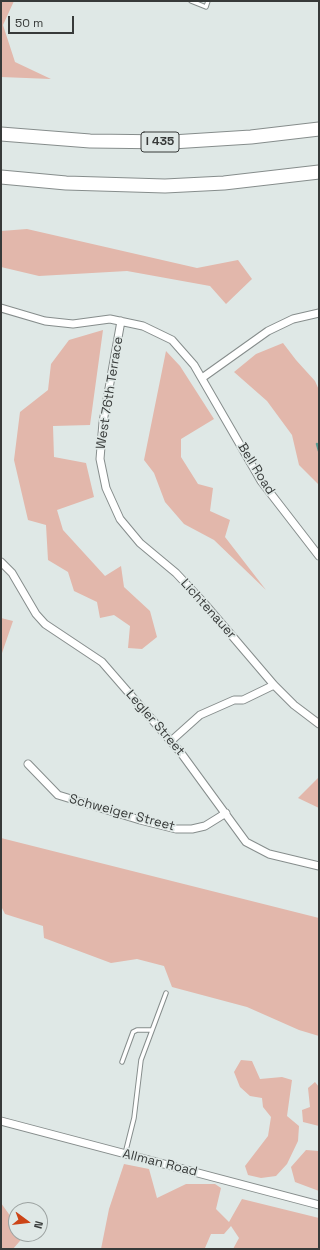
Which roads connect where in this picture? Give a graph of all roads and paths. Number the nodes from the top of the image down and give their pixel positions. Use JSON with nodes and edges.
{"nodes":[{"id":1,"x":191,"y":1,"type":"edge"},
{"id":2,"x":208,"y":1,"type":"edge"},
{"id":3,"x":319,"y":129,"type":"edge"},
{"id":4,"x":1,"y":134,"type":"edge"},
{"id":5,"x":319,"y":172,"type":"edge"},
{"id":6,"x":1,"y":177,"type":"edge"},
{"id":7,"x":1,"y":308,"type":"edge"},
{"id":8,"x":319,"y":313,"type":"edge"},
{"id":9,"x":121,"y":321,"type":"junction"},
{"id":10,"x":202,"y":378,"type":"junction"},
{"id":11,"x":106,"y":488,"type":"joint"},
{"id":12,"x":319,"y":556,"type":"edge"},
{"id":13,"x":1,"y":562,"type":"edge"},
{"id":14,"x":274,"y":685,"type":"junction"},
{"id":15,"x":319,"y":724,"type":"edge"},
{"id":16,"x":171,"y":741,"type":"junction"},
{"id":17,"x":28,"y":764,"type":"dead end"},
{"id":18,"x":226,"y":813,"type":"junction"},
{"id":19,"x":319,"y":866,"type":"edge"},
{"id":20,"x":166,"y":993,"type":"dead end"},
{"id":21,"x":152,"y":1030,"type":"junction"},
{"id":22,"x":122,"y":1062,"type":"dead end"},
{"id":23,"x":1,"y":1122,"type":"edge"},
{"id":24,"x":125,"y":1154,"type":"junction"},
{"id":25,"x":319,"y":1205,"type":"edge"}],
"edges":[{"from":1,"to":2,"type":"lane"},
{"from":3,"to":4,"type":"highway","number":"I 435"},
{"from":5,"to":6,"type":"highway"},
{"from":7,"to":9,"type":"street","name":"Bell Road"},
{"from":8,"to":10,"type":"street"},
{"from":9,"to":10,"type":"street","name":"Bell Road"},
{"from":9,"to":11,"type":"street","name":"West 76th Terrace"},
{"from":10,"to":12,"type":"street","name":"Bell Road"},
{"from":11,"to":14,"type":"street","name":"Lichtenauer"},
{"from":13,"to":16,"type":"street","name":"Legler Street"},
{"from":14,"to":15,"type":"street","name":"Lichtenauer"},
{"from":14,"to":16,"type":"street"},
{"from":16,"to":18,"type":"street","name":"Legler Street"},
{"from":17,"to":18,"type":"street","name":"Schweiger Street"},
{"from":18,"to":19,"type":"street","name":"Legler Street"},
{"from":20,"to":21,"type":"lane"},
{"from":21,"to":22,"type":"lane"},
{"from":21,"to":24,"type":"lane"},
{"from":23,"to":24,"type":"street","name":"Allman Road"},
{"from":24,"to":25,"type":"street","name":"Allman Road"}]}
